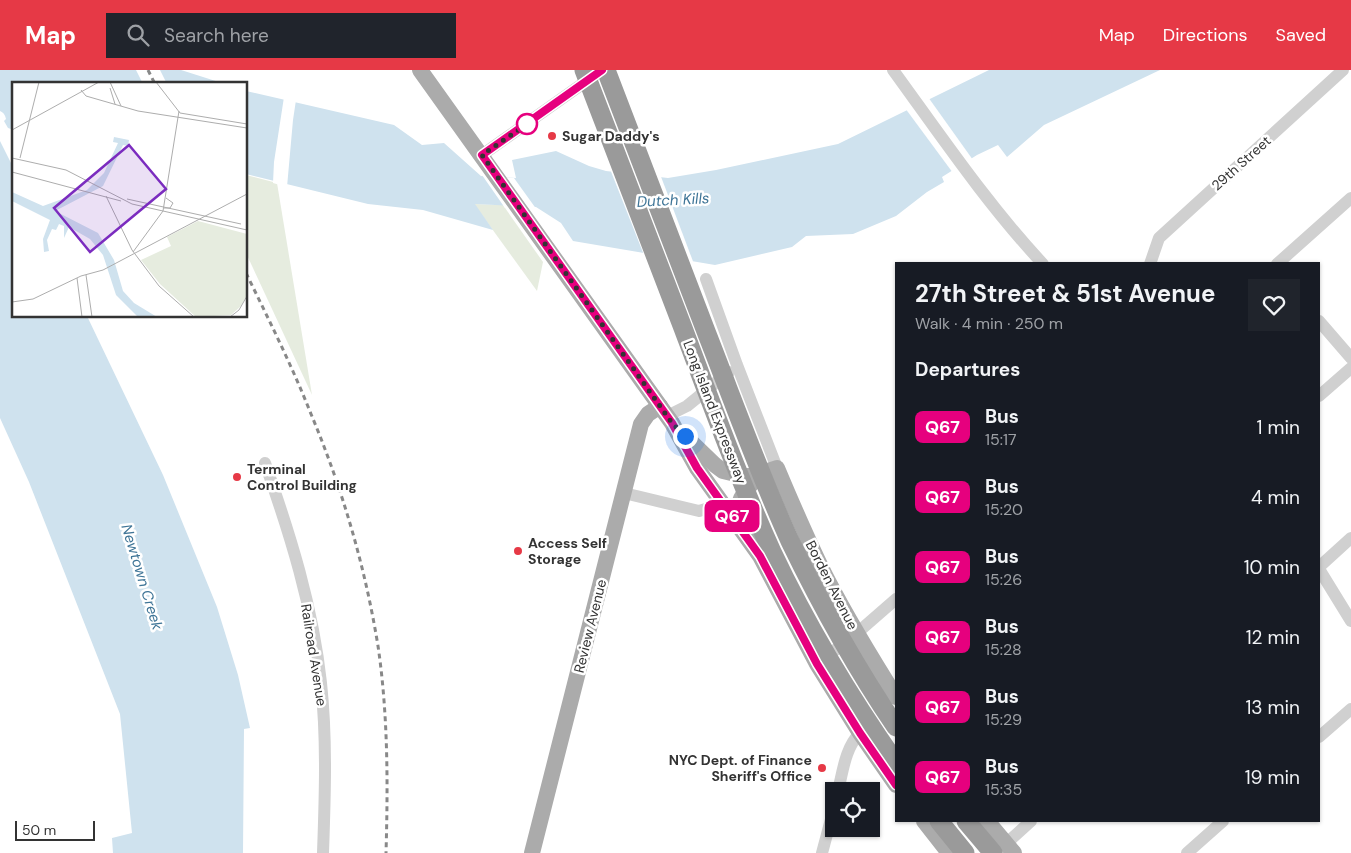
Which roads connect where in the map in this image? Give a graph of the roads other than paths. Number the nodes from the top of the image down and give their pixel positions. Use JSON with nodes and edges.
{"nodes":[{"id":1,"x":420,"y":70,"type":"edge"},
{"id":2,"x":577,"y":70,"type":"edge"},
{"id":3,"x":602,"y":70,"type":"edge"},
{"id":4,"x":606,"y":70,"type":"edge"},
{"id":5,"x":893,"y":70,"type":"edge"},
{"id":6,"x":1343,"y":70,"type":"edge"},
{"id":7,"x":585,"y":76,"type":"edge"},
{"id":8,"x":482,"y":155,"type":"junction"},
{"id":9,"x":1351,"y":198,"type":"edge"},
{"id":10,"x":1041,"y":262,"type":"edge"},
{"id":11,"x":1151,"y":262,"type":"edge"},
{"id":12,"x":1279,"y":262,"type":"edge"},
{"id":13,"x":706,"y":279,"type":"dead end"},
{"id":14,"x":1320,"y":322,"type":"edge"},
{"id":15,"x":1351,"y":358,"type":"edge"},
{"id":16,"x":737,"y":366,"type":"junction"},
{"id":17,"x":1351,"y":368,"type":"edge"},
{"id":18,"x":1320,"y":395,"type":"edge"},
{"id":19,"x":667,"y":415,"type":"junction"},
{"id":20,"x":265,"y":463,"type":"dead end"},
{"id":21,"x":777,"y":468,"type":"junction"},
{"id":22,"x":759,"y":475,"type":"junction"},
{"id":23,"x":624,"y":493,"type":"junction"},
{"id":24,"x":720,"y":499,"type":"junction"},
{"id":25,"x":1351,"y":538,"type":"edge"},
{"id":26,"x":750,"y":541,"type":"junction"},
{"id":27,"x":1320,"y":567,"type":"edge"},
{"id":28,"x":1320,"y":570,"type":"edge"},
{"id":29,"x":895,"y":600,"type":"edge"},
{"id":30,"x":1351,"y":621,"type":"edge"},
{"id":31,"x":857,"y":633,"type":"junction"},
{"id":32,"x":817,"y":664,"type":"junction"},
{"id":33,"x":895,"y":695,"type":"edge"},
{"id":34,"x":1351,"y":708,"type":"edge"},
{"id":35,"x":895,"y":725,"type":"edge"},
{"id":36,"x":860,"y":733,"type":"junction"},
{"id":37,"x":1320,"y":736,"type":"edge"},
{"id":38,"x":894,"y":772,"type":"edge"},
{"id":39,"x":840,"y":782,"type":"edge"},
{"id":40,"x":925,"y":822,"type":"edge"},
{"id":41,"x":940,"y":822,"type":"edge"},
{"id":42,"x":967,"y":822,"type":"edge"},
{"id":43,"x":988,"y":822,"type":"edge"},
{"id":44,"x":1030,"y":822,"type":"edge"},
{"id":45,"x":1222,"y":822,"type":"edge"},
{"id":46,"x":826,"y":837,"type":"edge"},
{"id":47,"x":1002,"y":851,"type":"edge"},
{"id":48,"x":323,"y":853,"type":"edge"},
{"id":49,"x":532,"y":853,"type":"edge"},
{"id":50,"x":822,"y":853,"type":"edge"},
{"id":51,"x":950,"y":853,"type":"edge"},
{"id":52,"x":965,"y":853,"type":"edge"},
{"id":53,"x":1187,"y":853,"type":"edge"}],
"edges":[{"from":1,"to":8,"type":"main road"},
{"from":2,"to":7,"type":"street"},
{"from":3,"to":7,"type":"street"},
{"from":4,"to":35,"type":"highway","name":"Long Island Expressway","bridge":true},
{"from":5,"to":10,"type":"street"},
{"from":6,"to":11,"type":"street","name":"29th Street"},
{"from":7,"to":8,"type":"street"},
{"from":7,"to":38,"type":"highway","name":"Long Island Expressway","bridge":true},
{"from":8,"to":19,"type":"main road"},
{"from":9,"to":12,"type":"street"},
{"from":13,"to":16,"type":"street","name":"Borden Avenue"},
{"from":14,"to":15,"type":"street"},
{"from":16,"to":19,"type":"street","name":"Review Avenue"},
{"from":16,"to":21,"type":"street","name":"Borden Avenue"},
{"from":17,"to":18,"type":"street"},
{"from":19,"to":22,"type":"main road"},
{"from":19,"to":23,"type":"main road","name":"Review Avenue"},
{"from":19,"to":24,"type":"main road"},
{"from":20,"to":48,"type":"street","name":"Railroad Avenue"},
{"from":21,"to":22,"type":"main road"},
{"from":21,"to":31,"type":"main road","name":"Borden Avenue"},
{"from":22,"to":24,"type":"main road"},
{"from":22,"to":26,"type":"main road"},
{"from":23,"to":24,"type":"street"},
{"from":23,"to":49,"type":"main road","name":"Review Avenue"},
{"from":24,"to":26,"type":"main road"},
{"from":25,"to":27,"type":"street"},
{"from":26,"to":32,"type":"main road"},
{"from":28,"to":30,"type":"street"},
{"from":29,"to":31,"type":"street"},
{"from":31,"to":32,"type":"street"},
{"from":31,"to":33,"type":"main road","name":"Borden Avenue"},
{"from":32,"to":36,"type":"main road"},
{"from":34,"to":37,"type":"street"},
{"from":36,"to":38,"type":"main road"},
{"from":36,"to":39,"type":"street"},
{"from":40,"to":51,"type":"main road"},
{"from":41,"to":52,"type":"highway"},
{"from":42,"to":47,"type":"highway"},
{"from":43,"to":47,"type":"main road"},
{"from":44,"to":47,"type":"street"},
{"from":45,"to":53,"type":"street"},
{"from":46,"to":50,"type":"street"}]}
